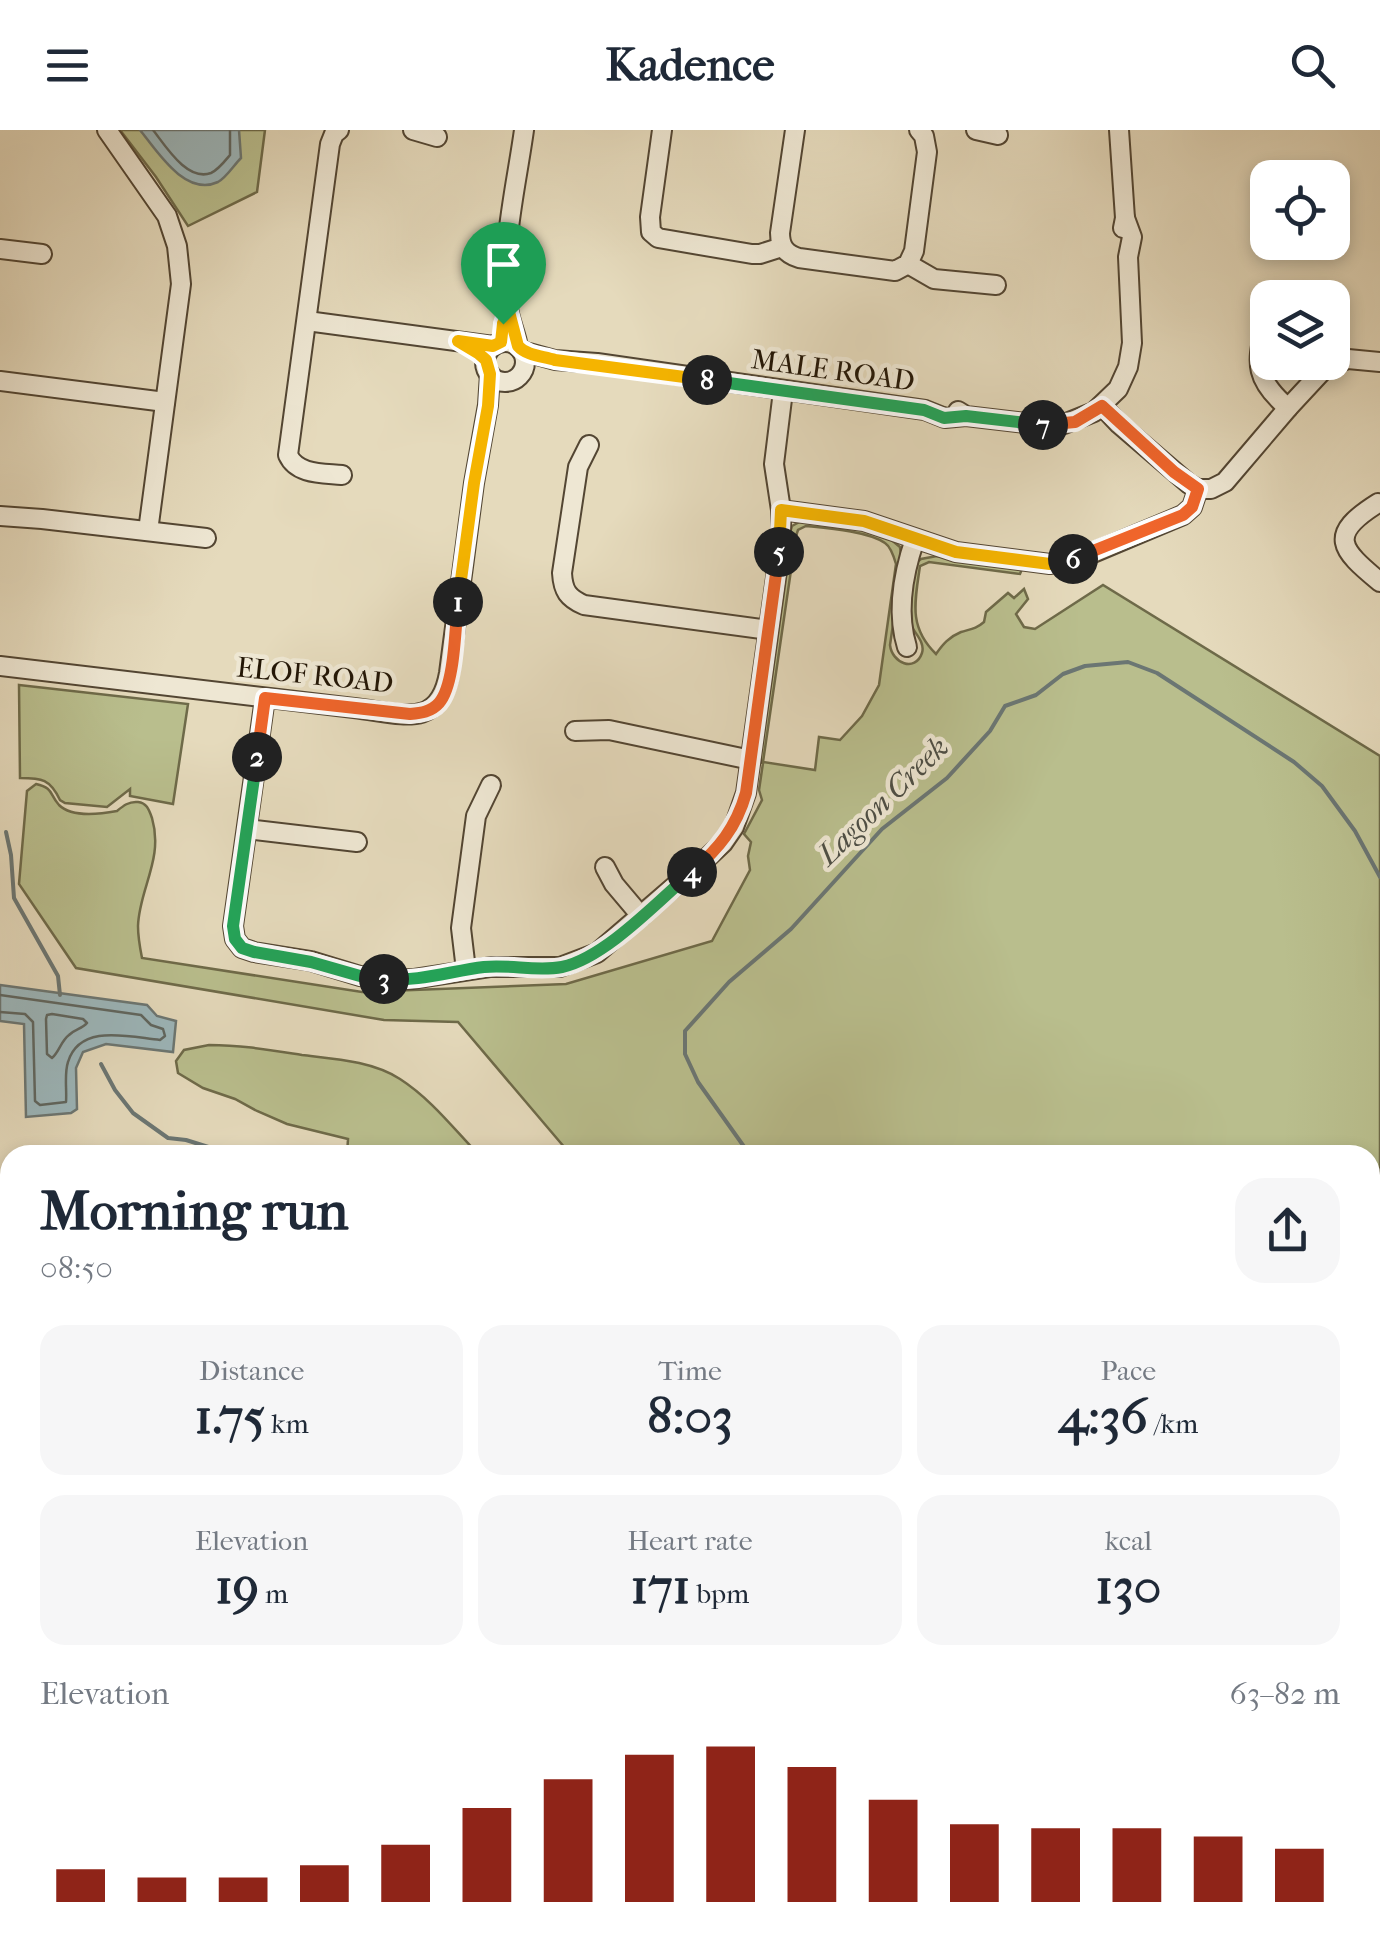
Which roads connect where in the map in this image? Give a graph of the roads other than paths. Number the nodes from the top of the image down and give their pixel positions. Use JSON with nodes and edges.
{"nodes":[{"id":1,"x":108,"y":130,"type":"edge"},
{"id":2,"x":339,"y":130,"type":"edge"},
{"id":3,"x":413,"y":130,"type":"edge"},
{"id":4,"x":524,"y":130,"type":"edge"},
{"id":5,"x":662,"y":130,"type":"edge"},
{"id":6,"x":795,"y":130,"type":"edge"},
{"id":7,"x":976,"y":130,"type":"edge"},
{"id":8,"x":1120,"y":130,"type":"edge"},
{"id":9,"x":927,"y":132,"type":"edge"},
{"id":10,"x":998,"y":135,"type":"dead end"},
{"id":11,"x":437,"y":137,"type":"dead end"},
{"id":12,"x":782,"y":246,"type":"junction"},
{"id":13,"x":0,"y":249,"type":"edge"},
{"id":14,"x":42,"y":254,"type":"dead end"},
{"id":15,"x":908,"y":264,"type":"junction"},
{"id":16,"x":996,"y":285,"type":"dead end"},
{"id":17,"x":307,"y":321,"type":"junction"},
{"id":18,"x":502,"y":357,"type":"junction"},
{"id":19,"x":555,"y":360,"type":"junction"},
{"id":20,"x":1380,"y":362,"type":"edge"},
{"id":21,"x":1263,"y":380,"type":"edge"},
{"id":22,"x":0,"y":381,"type":"edge"},
{"id":23,"x":783,"y":391,"type":"junction"},
{"id":24,"x":165,"y":402,"type":"junction"},
{"id":25,"x":1102,"y":406,"type":"junction"},
{"id":26,"x":1288,"y":408,"type":"junction"},
{"id":27,"x":589,"y":446,"type":"dead end"},
{"id":28,"x":342,"y":475,"type":"dead end"},
{"id":29,"x":1198,"y":489,"type":"junction"},
{"id":30,"x":1378,"y":503,"type":"edge"},
{"id":31,"x":781,"y":510,"type":"junction"},
{"id":32,"x":0,"y":516,"type":"edge"},
{"id":33,"x":148,"y":531,"type":"junction"},
{"id":34,"x":206,"y":538,"type":"dead end"},
{"id":35,"x":915,"y":539,"type":"junction"},
{"id":36,"x":1380,"y":582,"type":"edge"},
{"id":37,"x":768,"y":630,"type":"junction"},
{"id":38,"x":906,"y":648,"type":"dead end"},
{"id":39,"x":0,"y":666,"type":"edge"},
{"id":40,"x":265,"y":698,"type":"junction"},
{"id":41,"x":575,"y":732,"type":"dead end"},
{"id":42,"x":751,"y":760,"type":"junction"},
{"id":43,"x":491,"y":784,"type":"dead end"},
{"id":44,"x":247,"y":829,"type":"junction"},
{"id":45,"x":357,"y":842,"type":"dead end"},
{"id":46,"x":606,"y":867,"type":"dead end"},
{"id":47,"x":641,"y":916,"type":"junction"},
{"id":48,"x":466,"y":970,"type":"junction"}],
"edges":[{"from":1,"to":24,"type":"street"},
{"from":2,"to":17,"type":"street"},
{"from":3,"to":11,"type":"street"},
{"from":4,"to":18,"type":"street"},
{"from":5,"to":12,"type":"street"},
{"from":6,"to":12,"type":"street"},
{"from":7,"to":10,"type":"street"},
{"from":8,"to":25,"type":"street"},
{"from":9,"to":15,"type":"street"},
{"from":12,"to":15,"type":"street"},
{"from":13,"to":14,"type":"street"},
{"from":15,"to":16,"type":"street"},
{"from":17,"to":18,"type":"street","name":"MALE ROAD"},
{"from":17,"to":28,"type":"street"},
{"from":18,"to":19,"type":"street","name":"MALE ROAD"},
{"from":18,"to":19,"type":"street","name":"MALE ROAD"},
{"from":18,"to":40,"type":"street","name":"ELOF ROAD"},
{"from":19,"to":23,"type":"street","name":"MALE ROAD"},
{"from":20,"to":26,"type":"street"},
{"from":21,"to":26,"type":"street"},
{"from":22,"to":24,"type":"street"},
{"from":23,"to":25,"type":"street","name":"MALE ROAD"},
{"from":23,"to":31,"type":"street"},
{"from":24,"to":33,"type":"street"},
{"from":25,"to":29,"type":"street"},
{"from":26,"to":29,"type":"street"},
{"from":27,"to":37,"type":"street"},
{"from":29,"to":35,"type":"street"},
{"from":30,"to":36,"type":"street"},
{"from":31,"to":35,"type":"street"},
{"from":31,"to":37,"type":"street"},
{"from":32,"to":33,"type":"street"},
{"from":33,"to":34,"type":"street"},
{"from":35,"to":38,"type":"street"},
{"from":37,"to":42,"type":"street"},
{"from":39,"to":40,"type":"street","name":"ELOF ROAD"},
{"from":40,"to":44,"type":"street"},
{"from":41,"to":42,"type":"street"},
{"from":42,"to":47,"type":"street"},
{"from":43,"to":48,"type":"street"},
{"from":44,"to":45,"type":"street"},
{"from":44,"to":48,"type":"street"},
{"from":46,"to":47,"type":"street"},
{"from":47,"to":48,"type":"street"}]}
